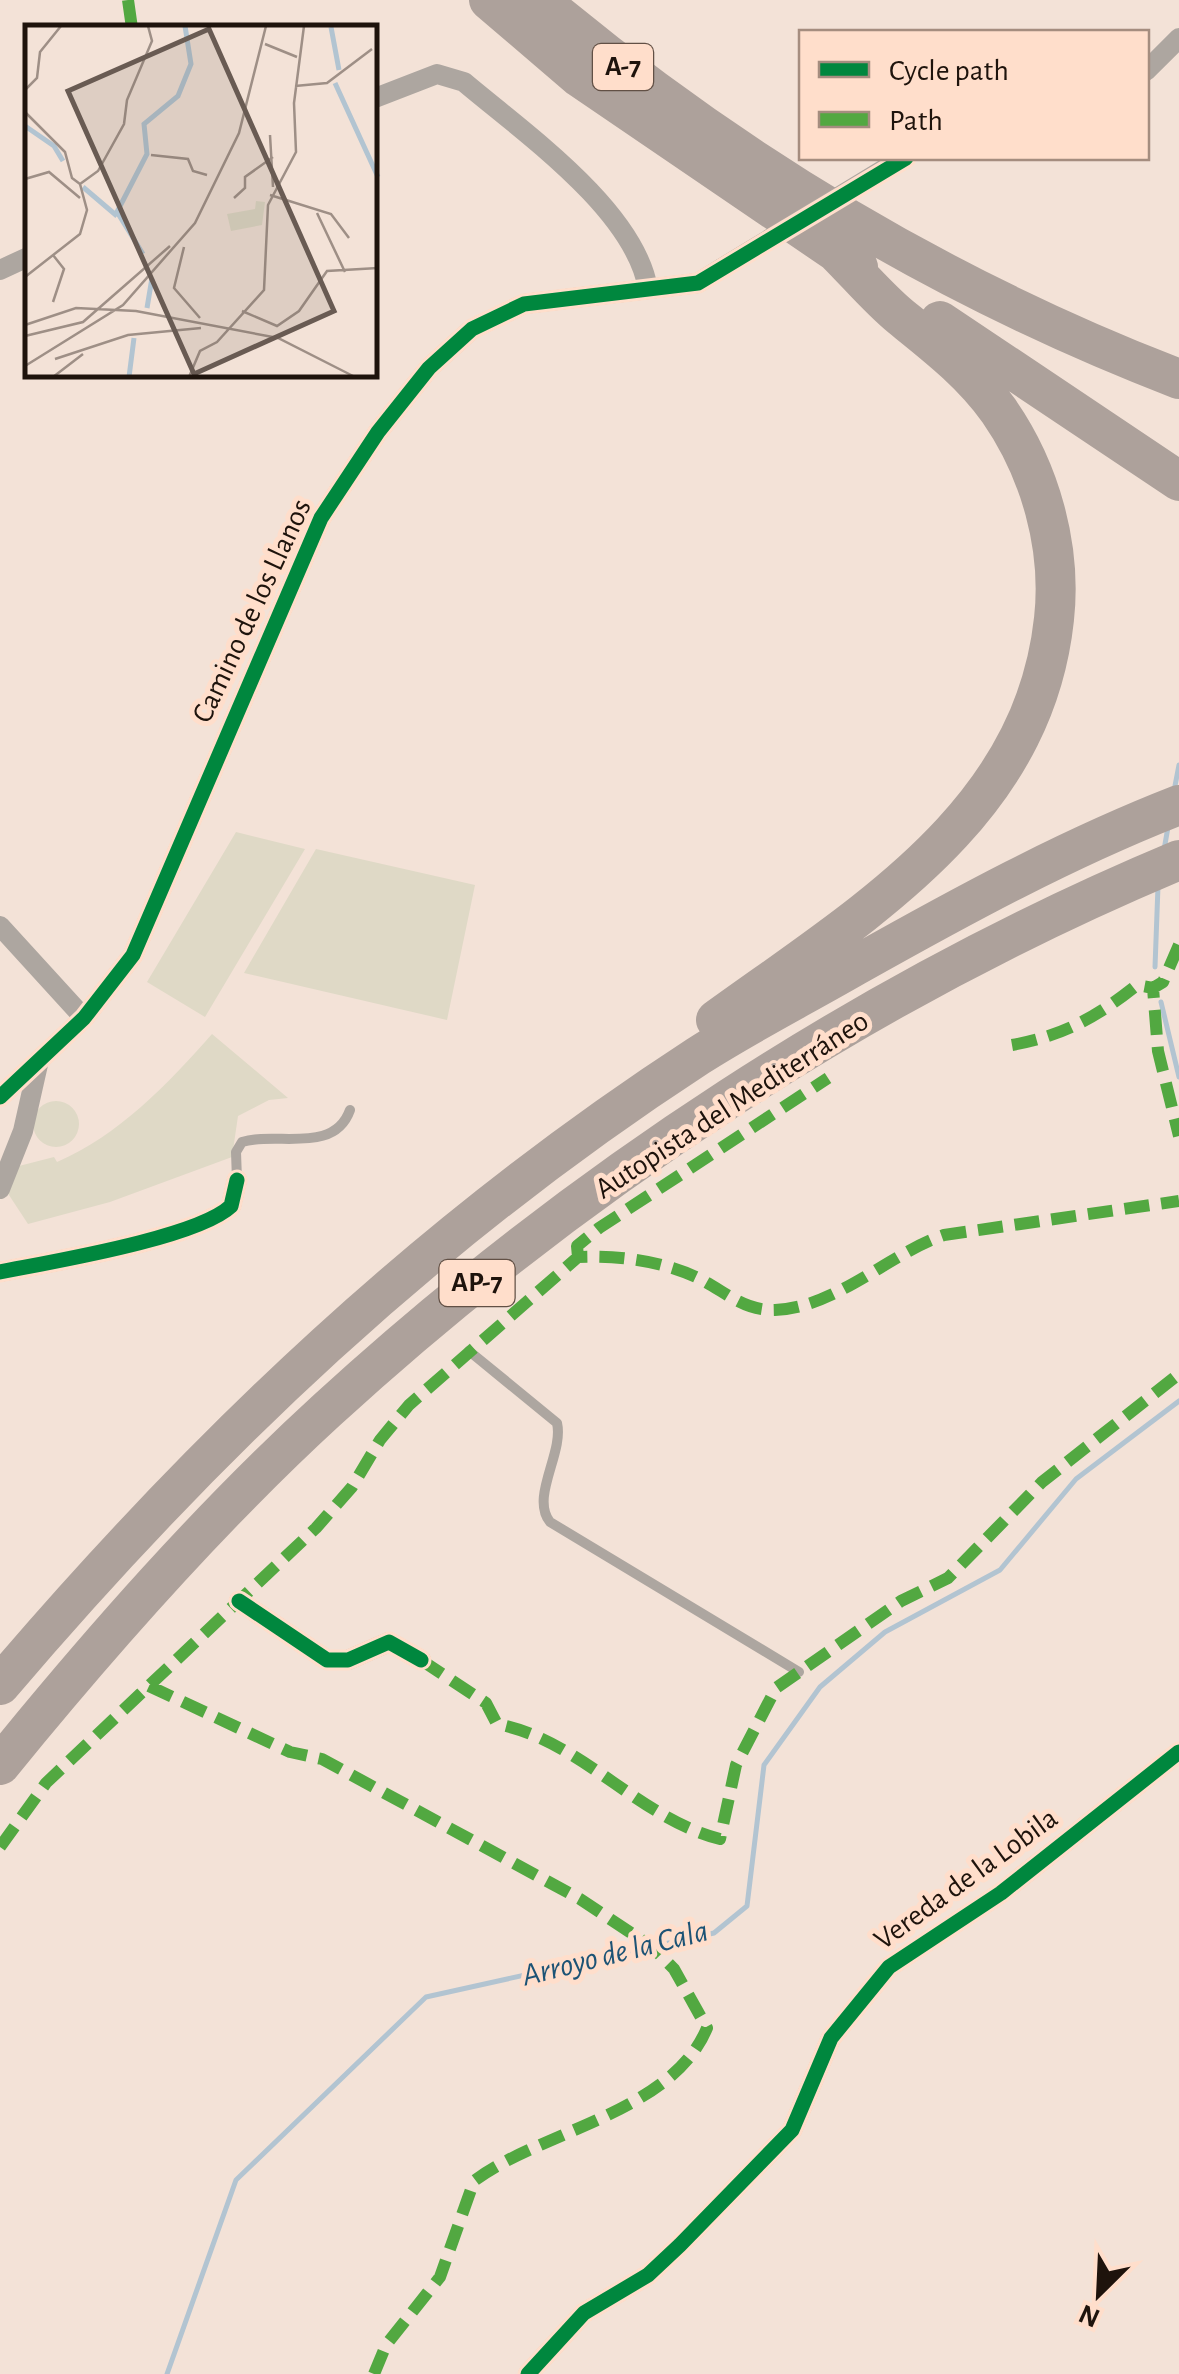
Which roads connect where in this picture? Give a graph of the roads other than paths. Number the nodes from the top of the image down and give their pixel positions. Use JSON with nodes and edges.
{"nodes":[{"id":1,"x":489,"y":0,"type":"edge"},
{"id":2,"x":540,"y":0,"type":"edge"},
{"id":3,"x":1179,"y":38,"type":"edge"},
{"id":4,"x":1149,"y":68,"type":"edge"},
{"id":5,"x":378,"y":97,"type":"edge"},
{"id":6,"x":900,"y":160,"type":"edge"},
{"id":7,"x":837,"y":253,"type":"junction"},
{"id":8,"x":25,"y":258,"type":"edge"},
{"id":9,"x":0,"y":270,"type":"edge"},
{"id":10,"x":648,"y":289,"type":"junction"},
{"id":11,"x":1179,"y":379,"type":"edge"},
{"id":12,"x":1179,"y":480,"type":"edge"},
{"id":13,"x":1179,"y":805,"type":"edge"},
{"id":14,"x":1179,"y":860,"type":"edge"},
{"id":15,"x":1179,"y":884,"type":"edge"},
{"id":16,"x":0,"y":926,"type":"edge"},
{"id":17,"x":1048,"y":928,"type":"junction"},
{"id":18,"x":84,"y":1018,"type":"junction"},
{"id":19,"x":39,"y":1060,"type":"junction"},
{"id":20,"x":0,"y":1097,"type":"edge"},
{"id":21,"x":350,"y":1110,"type":"dead end"},
{"id":22,"x":238,"y":1180,"type":"joint"},
{"id":23,"x":0,"y":1190,"type":"edge"},
{"id":24,"x":455,"y":1233,"type":"junction"},
{"id":25,"x":0,"y":1272,"type":"edge"},
{"id":26,"x":468,"y":1351,"type":"dead end"},
{"id":27,"x":239,"y":1601,"type":"dead end"},
{"id":28,"x":421,"y":1660,"type":"dead end"},
{"id":29,"x":799,"y":1672,"type":"dead end"},
{"id":30,"x":0,"y":1685,"type":"edge"},
{"id":31,"x":1179,"y":1752,"type":"edge"},
{"id":32,"x":0,"y":1765,"type":"edge"},
{"id":33,"x":528,"y":2374,"type":"edge"}],
"edges":[{"from":1,"to":7,"type":"highway"},
{"from":2,"to":11,"type":"highway","number":"A-7"},
{"from":3,"to":4,"type":"street"},
{"from":5,"to":10,"type":"street"},
{"from":6,"to":10,"type":"street","name":"Camino de los Llanos","bridge":true},
{"from":7,"to":12,"type":"highway"},
{"from":7,"to":24,"type":"highway"},
{"from":8,"to":9,"type":"street"},
{"from":10,"to":18,"type":"street","name":"Camino de los Llanos"},
{"from":13,"to":24,"type":"highway","name":"Autopista del Mediterráneo","number":"AP-7"},
{"from":14,"to":17,"type":"highway","name":"Autopista del Mediterráneo","number":"AP-7"},
{"from":15,"to":17,"type":"highway"},
{"from":16,"to":18,"type":"street"},
{"from":17,"to":32,"type":"highway","name":"Autopista del Mediterráneo","number":"AP-7"},
{"from":18,"to":19,"type":"street","name":"Camino de los Llanos"},
{"from":19,"to":20,"type":"street","name":"Camino de los Llanos"},
{"from":19,"to":23,"type":"street"},
{"from":21,"to":22,"type":"lane"},
{"from":22,"to":25,"type":"street"},
{"from":24,"to":30,"type":"highway","name":"Autopista del Mediterráneo","number":"AP-7"},
{"from":26,"to":29,"type":"lane"},
{"from":27,"to":28,"type":"street"},
{"from":31,"to":33,"type":"street","name":"Vereda de la Lobila"}]}
